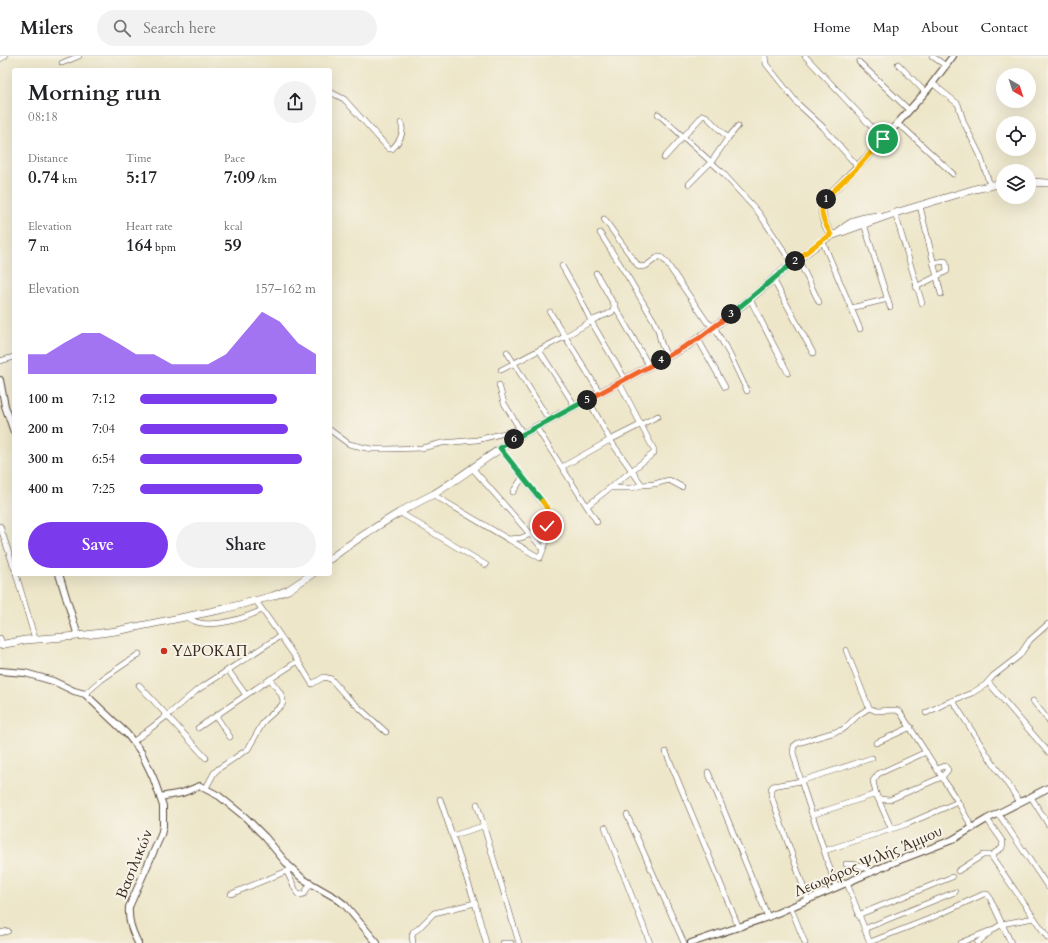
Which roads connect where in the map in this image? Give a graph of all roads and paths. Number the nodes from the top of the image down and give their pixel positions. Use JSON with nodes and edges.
{"nodes":[{"id":1,"x":5,"y":56,"type":"edge"},
{"id":2,"x":79,"y":56,"type":"edge"},
{"id":3,"x":765,"y":56,"type":"edge"},
{"id":4,"x":805,"y":56,"type":"edge"},
{"id":5,"x":932,"y":56,"type":"edge"},
{"id":6,"x":953,"y":56,"type":"edge"},
{"id":7,"x":0,"y":60,"type":"edge"},
{"id":8,"x":860,"y":62,"type":"dead end"},
{"id":9,"x":62,"y":63,"type":"dead end"},
{"id":10,"x":898,"y":64,"type":"dead end"},
{"id":11,"x":946,"y":66,"type":"junction"},
{"id":12,"x":932,"y":83,"type":"junction"},
{"id":13,"x":925,"y":92,"type":"junction"},
{"id":14,"x":332,"y":93,"type":"edge"},
{"id":15,"x":909,"y":110,"type":"junction"},
{"id":16,"x":658,"y":114,"type":"dead end"},
{"id":17,"x":401,"y":123,"type":"dead end"},
{"id":18,"x":896,"y":124,"type":"junction"},
{"id":19,"x":738,"y":126,"type":"dead end"},
{"id":20,"x":684,"y":137,"type":"junction"},
{"id":21,"x":728,"y":138,"type":"junction"},
{"id":22,"x":883,"y":139,"type":"junction"},
{"id":23,"x":664,"y":158,"type":"dead end"},
{"id":24,"x":712,"y":161,"type":"junction"},
{"id":25,"x":858,"y":167,"type":"junction"},
{"id":26,"x":952,"y":174,"type":"dead end"},
{"id":27,"x":1036,"y":182,"type":"edge"},
{"id":28,"x":1048,"y":183,"type":"edge"},
{"id":29,"x":689,"y":184,"type":"dead end"},
{"id":30,"x":996,"y":184,"type":"edge"},
{"id":31,"x":990,"y":185,"type":"junction"},
{"id":32,"x":920,"y":206,"type":"junction"},
{"id":33,"x":891,"y":214,"type":"junction"},
{"id":34,"x":604,"y":219,"type":"dead end"},
{"id":35,"x":864,"y":224,"type":"junction"},
{"id":36,"x":600,"y":234,"type":"dead end"},
{"id":37,"x":834,"y":234,"type":"junction"},
{"id":38,"x":822,"y":240,"type":"junction"},
{"id":39,"x":795,"y":261,"type":"junction"},
{"id":40,"x":933,"y":263,"type":"junction"},
{"id":41,"x":562,"y":266,"type":"dead end"},
{"id":42,"x":596,"y":273,"type":"dead end"},
{"id":43,"x":936,"y":277,"type":"junction"},
{"id":44,"x":773,"y":279,"type":"junction"},
{"id":45,"x":916,"y":288,"type":"junction"},
{"id":46,"x":940,"y":294,"type":"dead end"},
{"id":47,"x":750,"y":299,"type":"junction"},
{"id":48,"x":888,"y":299,"type":"junction"},
{"id":49,"x":819,"y":302,"type":"dead end"},
{"id":50,"x":922,"y":303,"type":"dead end"},
{"id":51,"x":615,"y":304,"type":"junction"},
{"id":52,"x":890,"y":306,"type":"dead end"},
{"id":53,"x":851,"y":308,"type":"junction"},
{"id":54,"x":550,"y":312,"type":"dead end"},
{"id":55,"x":591,"y":321,"type":"junction"},
{"id":56,"x":714,"y":327,"type":"junction"},
{"id":57,"x":860,"y":329,"type":"dead end"},
{"id":58,"x":566,"y":336,"type":"junction"},
{"id":59,"x":698,"y":339,"type":"junction"},
{"id":60,"x":539,"y":350,"type":"junction"},
{"id":61,"x":507,"y":352,"type":"dead end"},
{"id":62,"x":813,"y":353,"type":"dead end"},
{"id":63,"x":667,"y":357,"type":"junction"},
{"id":64,"x":12,"y":358,"type":"edge"},
{"id":65,"x":0,"y":361,"type":"edge"},
{"id":66,"x":514,"y":363,"type":"junction"},
{"id":67,"x":649,"y":366,"type":"junction"},
{"id":68,"x":501,"y":370,"type":"dead end"},
{"id":69,"x":788,"y":373,"type":"dead end"},
{"id":70,"x":0,"y":380,"type":"edge"},
{"id":71,"x":622,"y":381,"type":"junction"},
{"id":72,"x":499,"y":385,"type":"dead end"},
{"id":73,"x":725,"y":387,"type":"dead end"},
{"id":74,"x":747,"y":391,"type":"dead end"},
{"id":75,"x":600,"y":393,"type":"junction"},
{"id":76,"x":588,"y":399,"type":"junction"},
{"id":77,"x":575,"y":406,"type":"junction"},
{"id":78,"x":658,"y":416,"type":"dead end"},
{"id":79,"x":549,"y":420,"type":"junction"},
{"id":80,"x":12,"y":426,"type":"edge"},
{"id":81,"x":641,"y":426,"type":"junction"},
{"id":82,"x":536,"y":427,"type":"junction"},
{"id":83,"x":332,"y":431,"type":"edge"},
{"id":84,"x":521,"y":431,"type":"junction"},
{"id":85,"x":610,"y":440,"type":"junction"},
{"id":86,"x":500,"y":448,"type":"junction"},
{"id":87,"x":562,"y":467,"type":"junction"},
{"id":88,"x":473,"y":469,"type":"junction"},
{"id":89,"x":632,"y":470,"type":"junction"},
{"id":90,"x":523,"y":477,"type":"junction"},
{"id":91,"x":642,"y":485,"type":"junction"},
{"id":92,"x":682,"y":487,"type":"dead end"},
{"id":93,"x":608,"y":488,"type":"junction"},
{"id":94,"x":512,"y":492,"type":"dead end"},
{"id":95,"x":432,"y":494,"type":"junction"},
{"id":96,"x":586,"y":506,"type":"junction"},
{"id":97,"x":400,"y":512,"type":"junction"},
{"id":98,"x":554,"y":521,"type":"junction"},
{"id":99,"x":597,"y":522,"type":"dead end"},
{"id":100,"x":0,"y":528,"type":"edge"},
{"id":101,"x":529,"y":533,"type":"junction"},
{"id":102,"x":508,"y":539,"type":"junction"},
{"id":103,"x":543,"y":549,"type":"junction"},
{"id":104,"x":332,"y":558,"type":"edge"},
{"id":105,"x":12,"y":562,"type":"edge"},
{"id":106,"x":486,"y":565,"type":"dead end"},
{"id":107,"x":17,"y":576,"type":"edge"},
{"id":108,"x":60,"y":576,"type":"edge"},
{"id":109,"x":309,"y":576,"type":"edge"},
{"id":110,"x":256,"y":601,"type":"junction"},
{"id":111,"x":262,"y":610,"type":"junction"},
{"id":112,"x":186,"y":616,"type":"junction"},
{"id":113,"x":1048,"y":624,"type":"edge"},
{"id":114,"x":78,"y":636,"type":"junction"},
{"id":115,"x":280,"y":636,"type":"junction"},
{"id":116,"x":34,"y":639,"type":"junction"},
{"id":117,"x":1,"y":642,"type":"edge"},
{"id":118,"x":846,"y":650,"type":"dead end"},
{"id":119,"x":139,"y":654,"type":"dead end"},
{"id":120,"x":298,"y":661,"type":"junction"},
{"id":121,"x":228,"y":670,"type":"junction"},
{"id":122,"x":0,"y":671,"type":"edge"},
{"id":123,"x":270,"y":679,"type":"junction"},
{"id":124,"x":988,"y":682,"type":"junction"},
{"id":125,"x":139,"y":685,"type":"dead end"},
{"id":126,"x":85,"y":694,"type":"junction"},
{"id":127,"x":246,"y":695,"type":"junction"},
{"id":128,"x":952,"y":701,"type":"junction"},
{"id":129,"x":1033,"y":701,"type":"dead end"},
{"id":130,"x":869,"y":708,"type":"junction"},
{"id":131,"x":926,"y":713,"type":"dead end"},
{"id":132,"x":168,"y":716,"type":"junction"},
{"id":133,"x":216,"y":716,"type":"junction"},
{"id":134,"x":1048,"y":720,"type":"edge"},
{"id":135,"x":911,"y":727,"type":"junction"},
{"id":136,"x":198,"y":728,"type":"dead end"},
{"id":137,"x":386,"y":732,"type":"dead end"},
{"id":138,"x":230,"y":737,"type":"dead end"},
{"id":139,"x":134,"y":741,"type":"junction"},
{"id":140,"x":876,"y":743,"type":"dead end"},
{"id":141,"x":666,"y":752,"type":"dead end"},
{"id":142,"x":926,"y":752,"type":"junction"},
{"id":143,"x":1048,"y":752,"type":"edge"},
{"id":144,"x":206,"y":758,"type":"dead end"},
{"id":145,"x":872,"y":758,"type":"dead end"},
{"id":146,"x":937,"y":769,"type":"junction"},
{"id":147,"x":708,"y":772,"type":"dead end"},
{"id":148,"x":942,"y":777,"type":"junction"},
{"id":149,"x":801,"y":781,"type":"junction"},
{"id":150,"x":206,"y":788,"type":"junction"},
{"id":151,"x":1048,"y":788,"type":"edge"},
{"id":152,"x":160,"y":797,"type":"junction"},
{"id":153,"x":877,"y":797,"type":"junction"},
{"id":154,"x":1031,"y":797,"type":"junction"},
{"id":155,"x":440,"y":799,"type":"dead end"},
{"id":156,"x":958,"y":802,"type":"junction"},
{"id":157,"x":1020,"y":802,"type":"junction"},
{"id":158,"x":477,"y":804,"type":"dead end"},
{"id":159,"x":998,"y":814,"type":"junction"},
{"id":160,"x":812,"y":815,"type":"junction"},
{"id":161,"x":627,"y":816,"type":"dead end"},
{"id":162,"x":987,"y":819,"type":"junction"},
{"id":163,"x":1048,"y":824,"type":"edge"},
{"id":164,"x":483,"y":826,"type":"junction"},
{"id":165,"x":605,"y":827,"type":"dead end"},
{"id":166,"x":891,"y":828,"type":"junction"},
{"id":167,"x":973,"y":829,"type":"junction"},
{"id":168,"x":452,"y":836,"type":"junction"},
{"id":169,"x":824,"y":851,"type":"junction"},
{"id":170,"x":992,"y":855,"type":"junction"},
{"id":171,"x":846,"y":864,"type":"dead end"},
{"id":172,"x":290,"y":871,"type":"junction"},
{"id":173,"x":958,"y":871,"type":"dead end"},
{"id":174,"x":871,"y":873,"type":"junction"},
{"id":175,"x":952,"y":877,"type":"dead end"},
{"id":176,"x":847,"y":883,"type":"junction"},
{"id":177,"x":310,"y":884,"type":"junction"},
{"id":178,"x":836,"y":887,"type":"junction"},
{"id":179,"x":1048,"y":887,"type":"edge"},
{"id":180,"x":955,"y":892,"type":"dead end"},
{"id":181,"x":231,"y":894,"type":"dead end"},
{"id":182,"x":808,"y":900,"type":"junction"},
{"id":183,"x":475,"y":903,"type":"junction"},
{"id":184,"x":791,"y":908,"type":"junction"},
{"id":185,"x":858,"y":915,"type":"junction"},
{"id":186,"x":768,"y":917,"type":"junction"},
{"id":187,"x":1034,"y":918,"type":"junction"},
{"id":188,"x":1002,"y":924,"type":"junction"},
{"id":189,"x":739,"y":928,"type":"junction"},
{"id":190,"x":864,"y":929,"type":"junction"},
{"id":191,"x":994,"y":929,"type":"junction"},
{"id":192,"x":8,"y":931,"type":"dead end"},
{"id":193,"x":0,"y":933,"type":"edge"},
{"id":194,"x":1048,"y":938,"type":"edge"},
{"id":195,"x":701,"y":941,"type":"edge"},
{"id":196,"x":971,"y":941,"type":"edge"},
{"id":197,"x":870,"y":942,"type":"edge"},
{"id":198,"x":138,"y":943,"type":"edge"},
{"id":199,"x":377,"y":943,"type":"edge"},
{"id":200,"x":412,"y":943,"type":"edge"},
{"id":201,"x":486,"y":943,"type":"edge"},
{"id":202,"x":503,"y":943,"type":"edge"},
{"id":203,"x":511,"y":943,"type":"edge"},
{"id":204,"x":519,"y":943,"type":"edge"},
{"id":205,"x":650,"y":943,"type":"edge"},
{"id":206,"x":684,"y":943,"type":"edge"},
{"id":207,"x":691,"y":943,"type":"edge"},
{"id":208,"x":805,"y":943,"type":"edge"},
{"id":209,"x":960,"y":943,"type":"edge"},
{"id":210,"x":977,"y":943,"type":"edge"},
{"id":211,"x":1011,"y":943,"type":"edge"}],
"edges":[{"from":1,"to":7,"type":"street"},
{"from":2,"to":9,"type":"street"},
{"from":3,"to":25,"type":"street"},
{"from":4,"to":22,"type":"street"},
{"from":5,"to":11,"type":"street"},
{"from":6,"to":11,"type":"street"},
{"from":8,"to":15,"type":"street"},
{"from":10,"to":13,"type":"street"},
{"from":11,"to":12,"type":"street"},
{"from":12,"to":13,"type":"street"},
{"from":12,"to":31,"type":"street"},
{"from":13,"to":15,"type":"street"},
{"from":14,"to":17,"type":"street"},
{"from":15,"to":18,"type":"street"},
{"from":16,"to":20,"type":"street"},
{"from":18,"to":22,"type":"street"},
{"from":18,"to":26,"type":"street"},
{"from":19,"to":21,"type":"street"},
{"from":20,"to":21,"type":"street"},
{"from":20,"to":23,"type":"street"},
{"from":20,"to":24,"type":"street"},
{"from":21,"to":24,"type":"street"},
{"from":22,"to":25,"type":"street"},
{"from":24,"to":29,"type":"street"},
{"from":24,"to":39,"type":"street"},
{"from":25,"to":37,"type":"street"},
{"from":27,"to":28,"type":"main road"},
{"from":30,"to":31,"type":"main road"},
{"from":31,"to":32,"type":"main road"},
{"from":32,"to":33,"type":"main road"},
{"from":32,"to":40,"type":"street"},
{"from":33,"to":35,"type":"main road"},
{"from":33,"to":37,"type":"main road"},
{"from":33,"to":45,"type":"street"},
{"from":34,"to":56,"type":"street"},
{"from":35,"to":37,"type":"main road"},
{"from":35,"to":48,"type":"street"},
{"from":36,"to":63,"type":"street"},
{"from":37,"to":38,"type":"main road"},
{"from":38,"to":39,"type":"main road"},
{"from":38,"to":53,"type":"street"},
{"from":39,"to":44,"type":"main road"},
{"from":39,"to":49,"type":"street"},
{"from":40,"to":43,"type":"street"},
{"from":40,"to":43,"type":"street"},
{"from":41,"to":55,"type":"street"},
{"from":42,"to":51,"type":"street"},
{"from":43,"to":45,"type":"street"},
{"from":43,"to":46,"type":"street"},
{"from":44,"to":47,"type":"main road"},
{"from":44,"to":62,"type":"street"},
{"from":45,"to":50,"type":"street"},
{"from":47,"to":56,"type":"main road"},
{"from":47,"to":69,"type":"street"},
{"from":48,"to":52,"type":"street"},
{"from":48,"to":53,"type":"street"},
{"from":51,"to":55,"type":"street"},
{"from":51,"to":67,"type":"street"},
{"from":53,"to":57,"type":"street"},
{"from":54,"to":58,"type":"street"},
{"from":55,"to":58,"type":"street"},
{"from":55,"to":71,"type":"street"},
{"from":56,"to":59,"type":"main road"},
{"from":56,"to":74,"type":"street"},
{"from":58,"to":60,"type":"street"},
{"from":58,"to":75,"type":"street"},
{"from":59,"to":63,"type":"main road"},
{"from":59,"to":73,"type":"street"},
{"from":60,"to":66,"type":"street"},
{"from":60,"to":77,"type":"street"},
{"from":61,"to":66,"type":"street"},
{"from":63,"to":67,"type":"main road"},
{"from":64,"to":65,"type":"street"},
{"from":66,"to":68,"type":"street"},
{"from":66,"to":79,"type":"street"},
{"from":67,"to":71,"type":"main road"},
{"from":70,"to":80,"type":"street"},
{"from":71,"to":75,"type":"main road"},
{"from":71,"to":81,"type":"street"},
{"from":72,"to":84,"type":"street"},
{"from":75,"to":76,"type":"main road"},
{"from":76,"to":77,"type":"main road"},
{"from":76,"to":85,"type":"street"},
{"from":77,"to":79,"type":"main road"},
{"from":78,"to":81,"type":"street"},
{"from":79,"to":82,"type":"main road"},
{"from":81,"to":85,"type":"street"},
{"from":81,"to":89,"type":"street"},
{"from":82,"to":84,"type":"main road"},
{"from":82,"to":87,"type":"street"},
{"from":83,"to":84,"type":"street"},
{"from":84,"to":86,"type":"main road"},
{"from":85,"to":87,"type":"street"},
{"from":85,"to":89,"type":"street"},
{"from":86,"to":88,"type":"main road"},
{"from":86,"to":90,"type":"street"},
{"from":87,"to":96,"type":"street"},
{"from":88,"to":95,"type":"main road"},
{"from":88,"to":101,"type":"street"},
{"from":89,"to":91,"type":"street"},
{"from":89,"to":93,"type":"street"},
{"from":90,"to":94,"type":"street"},
{"from":90,"to":98,"type":"street"},
{"from":91,"to":92,"type":"street"},
{"from":91,"to":93,"type":"street"},
{"from":93,"to":96,"type":"street"},
{"from":95,"to":97,"type":"main road"},
{"from":95,"to":102,"type":"street"},
{"from":96,"to":99,"type":"street"},
{"from":97,"to":104,"type":"main road"},
{"from":97,"to":106,"type":"street"},
{"from":98,"to":101,"type":"street"},
{"from":98,"to":103,"type":"street"},
{"from":100,"to":105,"type":"street"},
{"from":101,"to":102,"type":"street"},
{"from":101,"to":103,"type":"street"},
{"from":102,"to":103,"type":"street"},
{"from":107,"to":116,"type":"street"},
{"from":108,"to":114,"type":"street"},
{"from":109,"to":110,"type":"main road"},
{"from":110,"to":111,"type":"street"},
{"from":110,"to":112,"type":"main road"},
{"from":111,"to":112,"type":"street"},
{"from":111,"to":115,"type":"street"},
{"from":112,"to":114,"type":"main road"},
{"from":113,"to":124,"type":"street"},
{"from":114,"to":116,"type":"main road"},
{"from":115,"to":120,"type":"street"},
{"from":115,"to":121,"type":"street"},
{"from":116,"to":117,"type":"main road"},
{"from":118,"to":130,"type":"street"},
{"from":119,"to":126,"type":"street"},
{"from":120,"to":123,"type":"street"},
{"from":120,"to":137,"type":"street"},
{"from":121,"to":127,"type":"street"},
{"from":121,"to":132,"type":"street"},
{"from":122,"to":126,"type":"street","name":"Βασιλικών"},
{"from":123,"to":127,"type":"street"},
{"from":123,"to":150,"type":"street"},
{"from":124,"to":128,"type":"street"},
{"from":124,"to":143,"type":"street"},
{"from":125,"to":132,"type":"street"},
{"from":126,"to":139,"type":"street","name":"Βασιλικών"},
{"from":127,"to":133,"type":"street"},
{"from":128,"to":131,"type":"street"},
{"from":128,"to":157,"type":"street"},
{"from":129,"to":134,"type":"street"},
{"from":130,"to":135,"type":"street"},
{"from":130,"to":149,"type":"street"},
{"from":132,"to":139,"type":"street"},
{"from":132,"to":144,"type":"street"},
{"from":133,"to":136,"type":"street"},
{"from":133,"to":138,"type":"street"},
{"from":135,"to":140,"type":"street"},
{"from":135,"to":142,"type":"street"},
{"from":139,"to":152,"type":"street","name":"Βασιλικών"},
{"from":141,"to":189,"type":"street"},
{"from":142,"to":146,"type":"street"},
{"from":142,"to":153,"type":"street"},
{"from":145,"to":149,"type":"street"},
{"from":146,"to":148,"type":"street"},
{"from":146,"to":148,"type":"street"},
{"from":147,"to":186,"type":"street"},
{"from":148,"to":153,"type":"street"},
{"from":148,"to":156,"type":"street"},
{"from":149,"to":160,"type":"street"},
{"from":149,"to":182,"type":"street"},
{"from":150,"to":152,"type":"street"},
{"from":150,"to":172,"type":"street"},
{"from":151,"to":154,"type":"street","name":"Λεωφόρος Ψιλής Άμμου"},
{"from":152,"to":198,"type":"street","name":"Βασιλικών"},
{"from":153,"to":160,"type":"street"},
{"from":153,"to":166,"type":"street"},
{"from":154,"to":157,"type":"street","name":"Λεωφόρος Ψιλής Άμμου"},
{"from":154,"to":163,"type":"street"},
{"from":155,"to":168,"type":"street"},
{"from":156,"to":166,"type":"street"},
{"from":156,"to":167,"type":"street"},
{"from":157,"to":159,"type":"street","name":"Λεωφόρος Ψιλής Άμμου"},
{"from":158,"to":164,"type":"street"},
{"from":159,"to":162,"type":"street","name":"Λεωφόρος Ψιλής Άμμου"},
{"from":159,"to":179,"type":"street"},
{"from":160,"to":169,"type":"street"},
{"from":161,"to":206,"type":"street"},
{"from":162,"to":167,"type":"street","name":"Λεωφόρος Ψιλής Άμμου"},
{"from":162,"to":170,"type":"street"},
{"from":164,"to":168,"type":"street"},
{"from":164,"to":204,"type":"street"},
{"from":165,"to":205,"type":"street"},
{"from":166,"to":169,"type":"street"},
{"from":167,"to":174,"type":"street","name":"Λεωφόρος Ψιλής Άμμου"},
{"from":168,"to":183,"type":"street"},
{"from":169,"to":178,"type":"street"},
{"from":170,"to":173,"type":"street"},
{"from":170,"to":187,"type":"street"},
{"from":171,"to":174,"type":"street"},
{"from":172,"to":177,"type":"street"},
{"from":172,"to":177,"type":"street"},
{"from":172,"to":181,"type":"street"},
{"from":174,"to":176,"type":"street","name":"Λεωφόρος Ψιλής Άμμου"},
{"from":175,"to":185,"type":"street"},
{"from":176,"to":178,"type":"street","name":"Λεωφόρος Ψιλής Άμμου"},
{"from":176,"to":185,"type":"street"},
{"from":177,"to":199,"type":"street"},
{"from":178,"to":182,"type":"street","name":"Λεωφόρος Ψιλής Άμμου"},
{"from":180,"to":190,"type":"street"},
{"from":182,"to":184,"type":"street","name":"Λεωφόρος Ψιλής Άμμου"},
{"from":183,"to":200,"type":"street"},
{"from":183,"to":201,"type":"street"},
{"from":184,"to":186,"type":"street","name":"Λεωφόρος Ψιλής Άμμου"},
{"from":184,"to":208,"type":"street"},
{"from":185,"to":190,"type":"street"},
{"from":186,"to":189,"type":"street","name":"Λεωφόρος Ψιλής Άμμου"},
{"from":187,"to":188,"type":"street"},
{"from":187,"to":194,"type":"street"},
{"from":188,"to":191,"type":"street"},
{"from":188,"to":197,"type":"street"},
{"from":188,"to":211,"type":"street"},
{"from":189,"to":195,"type":"street","name":"Λεωφόρος Ψιλής Άμμου"},
{"from":190,"to":197,"type":"street"},
{"from":191,"to":196,"type":"street"},
{"from":191,"to":210,"type":"street"},
{"from":192,"to":193,"type":"street"},
{"from":195,"to":207,"type":"street","name":"Λεωφόρος Ψιλής Άμμου"},
{"from":196,"to":209,"type":"street"},
{"from":202,"to":203,"type":"street"}]}
